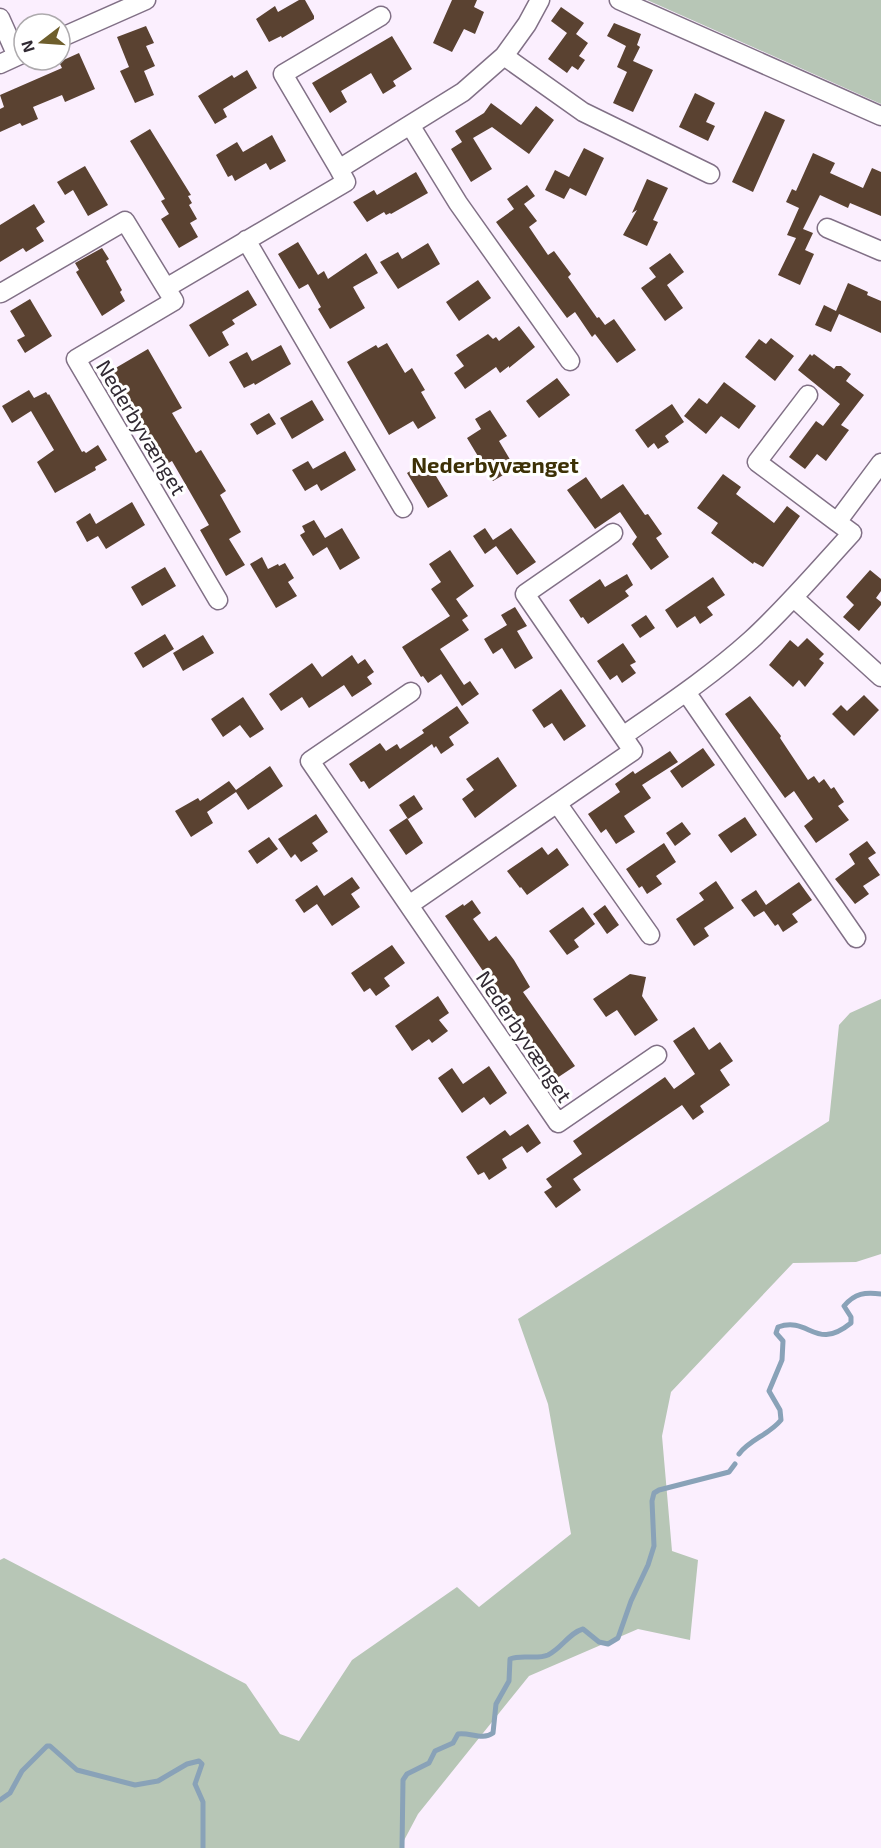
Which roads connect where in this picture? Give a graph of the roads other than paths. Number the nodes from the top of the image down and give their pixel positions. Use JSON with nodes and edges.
{"nodes":[{"id":1,"x":146,"y":0,"type":"edge"},
{"id":2,"x":540,"y":0,"type":"edge"},
{"id":3,"x":619,"y":0,"type":"edge"},
{"id":4,"x":381,"y":16,"type":"dead end"},
{"id":5,"x":0,"y":18,"type":"edge"},
{"id":6,"x":72,"y":33,"type":"edge"},
{"id":7,"x":12,"y":40,"type":"edge"},
{"id":8,"x":504,"y":56,"type":"junction"},
{"id":9,"x":881,"y":116,"type":"edge"},
{"id":10,"x":410,"y":124,"type":"junction"},
{"id":11,"x":339,"y":169,"type":"junction"},
{"id":12,"x":710,"y":174,"type":"dead end"},
{"id":13,"x":827,"y":228,"type":"dead end"},
{"id":14,"x":246,"y":240,"type":"junction"},
{"id":15,"x":881,"y":251,"type":"edge"},
{"id":16,"x":166,"y":288,"type":"junction"},
{"id":17,"x":0,"y":292,"type":"edge"},
{"id":18,"x":570,"y":361,"type":"dead end"},
{"id":19,"x":807,"y":394,"type":"dead end"},
{"id":20,"x":881,"y":463,"type":"edge"},
{"id":21,"x":403,"y":508,"type":"dead end"},
{"id":22,"x":837,"y":522,"type":"junction"},
{"id":23,"x":613,"y":533,"type":"dead end"},
{"id":24,"x":794,"y":598,"type":"junction"},
{"id":25,"x":218,"y":600,"type":"dead end"},
{"id":26,"x":881,"y":677,"type":"edge"},
{"id":27,"x":411,"y":692,"type":"dead end"},
{"id":28,"x":686,"y":692,"type":"junction"},
{"id":29,"x":623,"y":736,"type":"junction"},
{"id":30,"x":557,"y":803,"type":"junction"},
{"id":31,"x":409,"y":905,"type":"junction"},
{"id":32,"x":650,"y":935,"type":"dead end"},
{"id":33,"x":856,"y":938,"type":"dead end"},
{"id":34,"x":657,"y":1055,"type":"dead end"}],
"edges":[{"from":1,"to":6,"type":"street"},
{"from":2,"to":8,"type":"street"},
{"from":3,"to":9,"type":"street"},
{"from":4,"to":11,"type":"street"},
{"from":5,"to":7,"type":"street"},
{"from":8,"to":10,"type":"street"},
{"from":8,"to":12,"type":"street"},
{"from":10,"to":11,"type":"street"},
{"from":10,"to":18,"type":"street"},
{"from":11,"to":14,"type":"street"},
{"from":13,"to":15,"type":"street"},
{"from":14,"to":16,"type":"street"},
{"from":14,"to":21,"type":"street"},
{"from":16,"to":17,"type":"street"},
{"from":16,"to":25,"type":"street","name":"Nederbyvænget"},
{"from":19,"to":22,"type":"street"},
{"from":20,"to":22,"type":"street"},
{"from":22,"to":24,"type":"street"},
{"from":23,"to":29,"type":"street"},
{"from":24,"to":26,"type":"street"},
{"from":24,"to":28,"type":"street"},
{"from":27,"to":31,"type":"street","name":"Nederbyvænget"},
{"from":28,"to":29,"type":"street"},
{"from":28,"to":33,"type":"street"},
{"from":29,"to":30,"type":"street"},
{"from":30,"to":31,"type":"street"},
{"from":30,"to":32,"type":"street"},
{"from":31,"to":34,"type":"street","name":"Nederbyvænget"}]}
